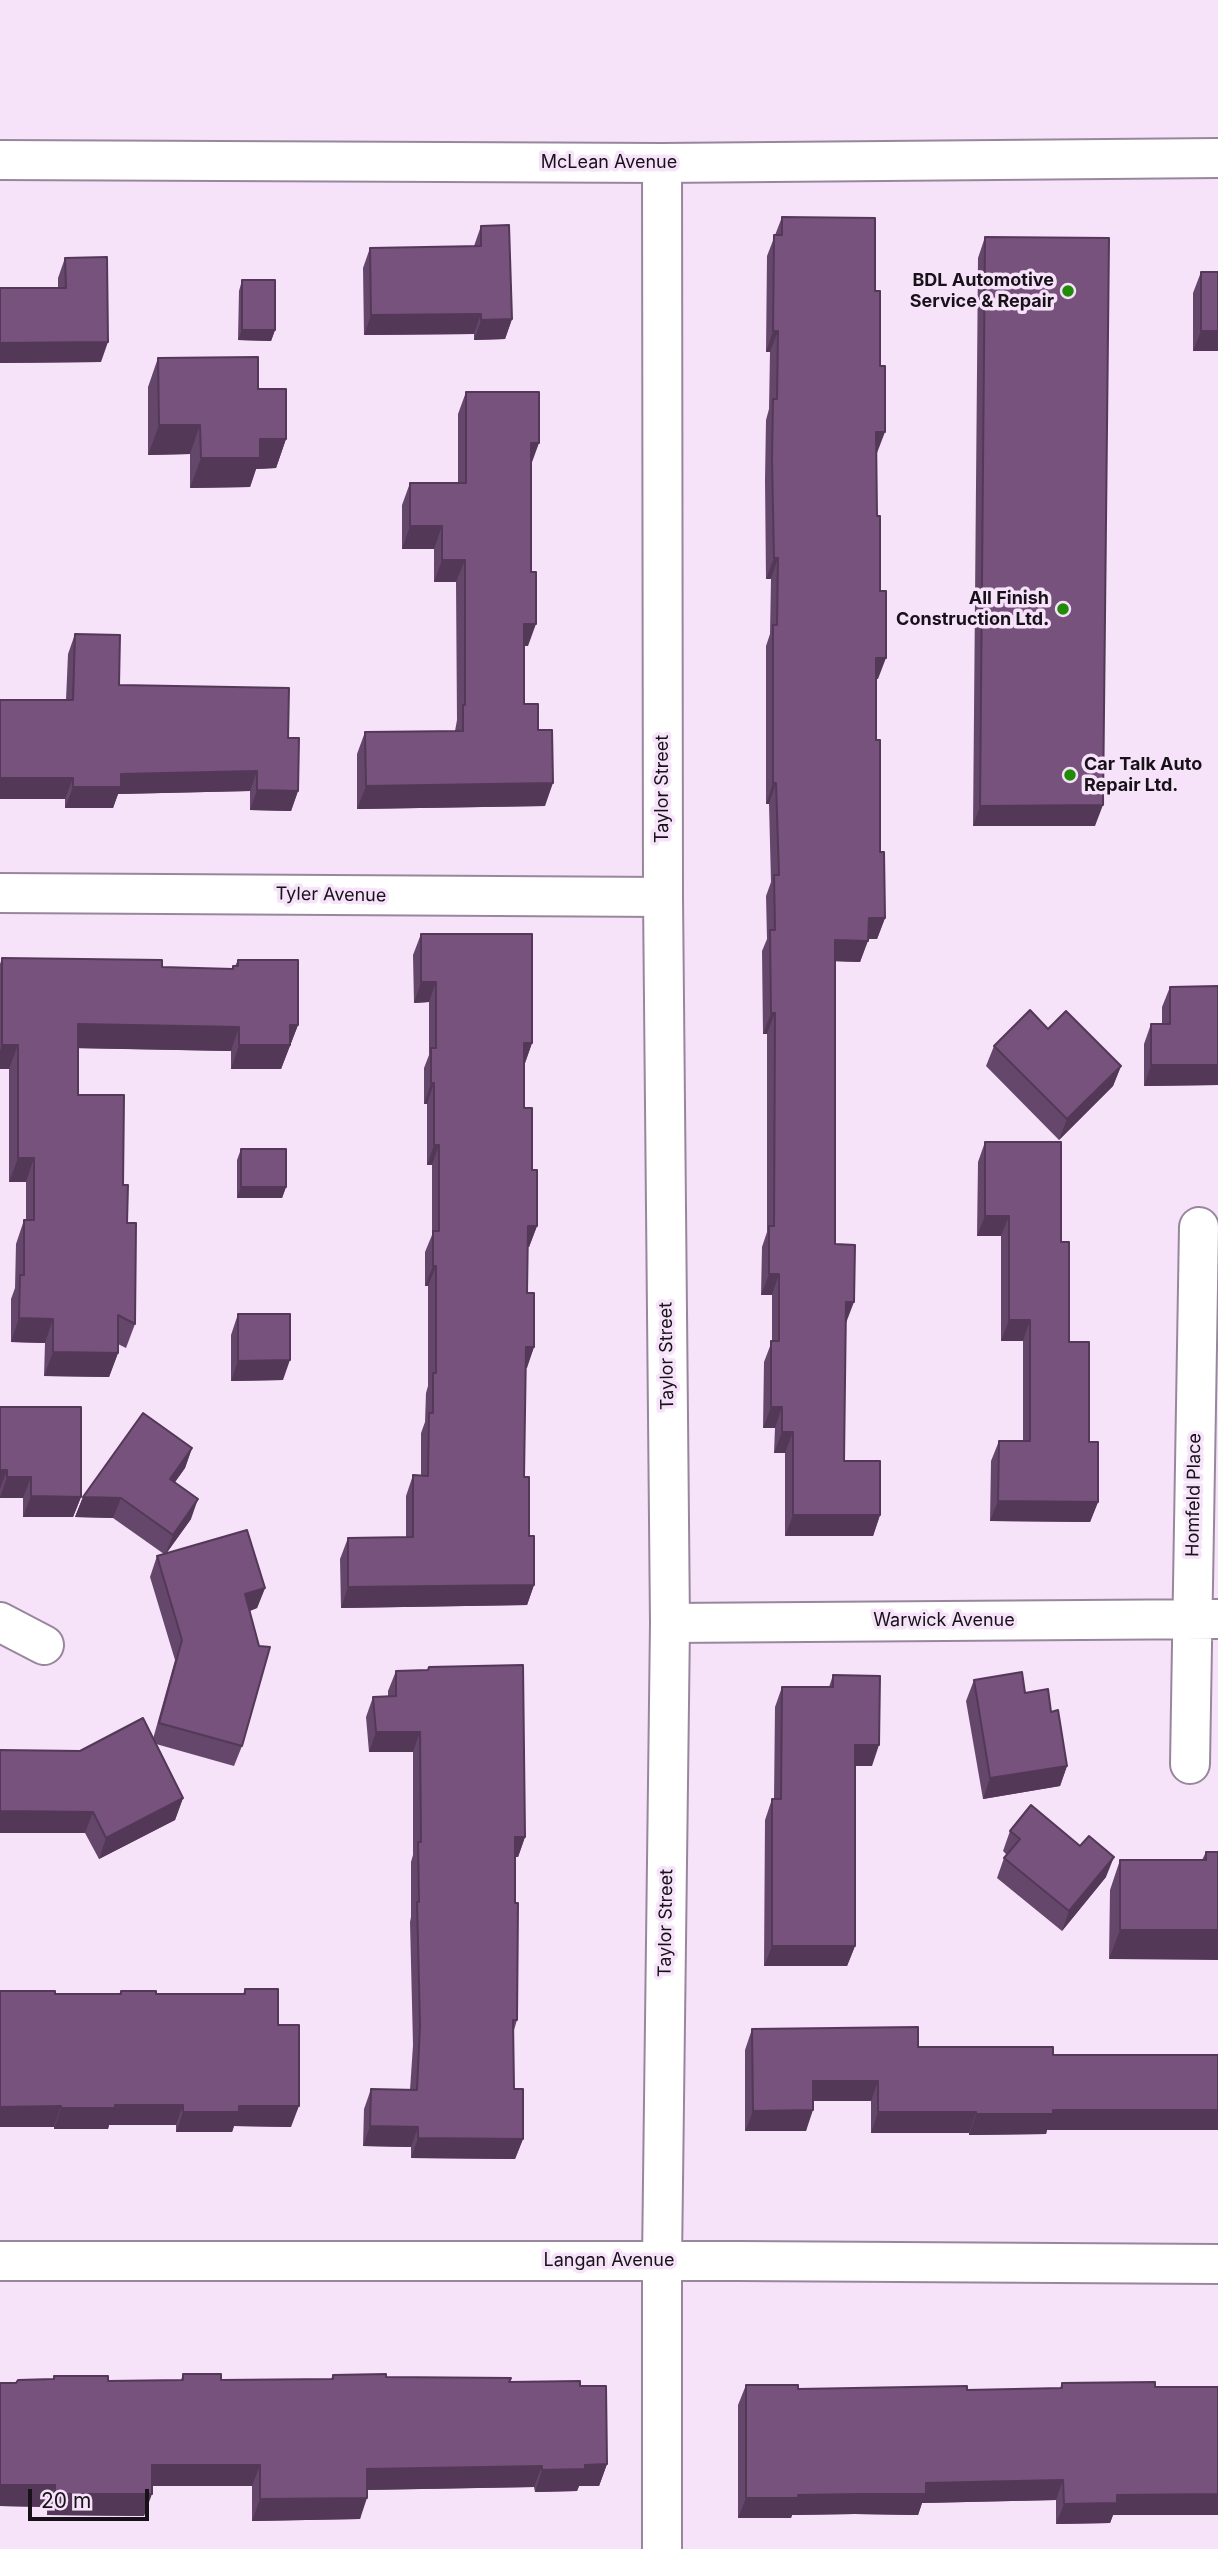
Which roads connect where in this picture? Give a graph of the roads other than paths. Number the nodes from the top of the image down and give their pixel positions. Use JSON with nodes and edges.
{"nodes":[{"id":1,"x":1218,"y":158,"type":"edge"},
{"id":2,"x":0,"y":160,"type":"edge"},
{"id":3,"x":662,"y":163,"type":"junction"},
{"id":4,"x":0,"y":893,"type":"edge"},
{"id":5,"x":663,"y":897,"type":"junction"},
{"id":6,"x":1199,"y":1227,"type":"dead end"},
{"id":7,"x":1205,"y":1619,"type":"edge"},
{"id":8,"x":0,"y":1622,"type":"edge"},
{"id":9,"x":670,"y":1623,"type":"junction"},
{"id":10,"x":44,"y":1645,"type":"dead end"},
{"id":11,"x":1190,"y":1764,"type":"dead end"},
{"id":12,"x":0,"y":2261,"type":"edge"},
{"id":13,"x":662,"y":2261,"type":"junction"},
{"id":14,"x":1218,"y":2264,"type":"edge"},
{"id":15,"x":662,"y":2549,"type":"edge"}],
"edges":[{"from":1,"to":3,"type":"street","name":"McLean Avenue"},
{"from":2,"to":3,"type":"street","name":"McLean Avenue"},
{"from":3,"to":5,"type":"street","name":"Taylor Street"},
{"from":4,"to":5,"type":"street","name":"Tyler Avenue"},
{"from":5,"to":9,"type":"street","name":"Taylor Street"},
{"from":6,"to":7,"type":"street","name":"Homfeld Place"},
{"from":7,"to":9,"type":"street","name":"Warwick Avenue"},
{"from":7,"to":11,"type":"street","name":"Homfeld Place"},
{"from":8,"to":10,"type":"street"},
{"from":9,"to":13,"type":"street","name":"Taylor Street"},
{"from":12,"to":13,"type":"street","name":"Langan Avenue"},
{"from":13,"to":14,"type":"street","name":"Langan Avenue"},
{"from":13,"to":15,"type":"street","name":"Taylor Street"}]}
